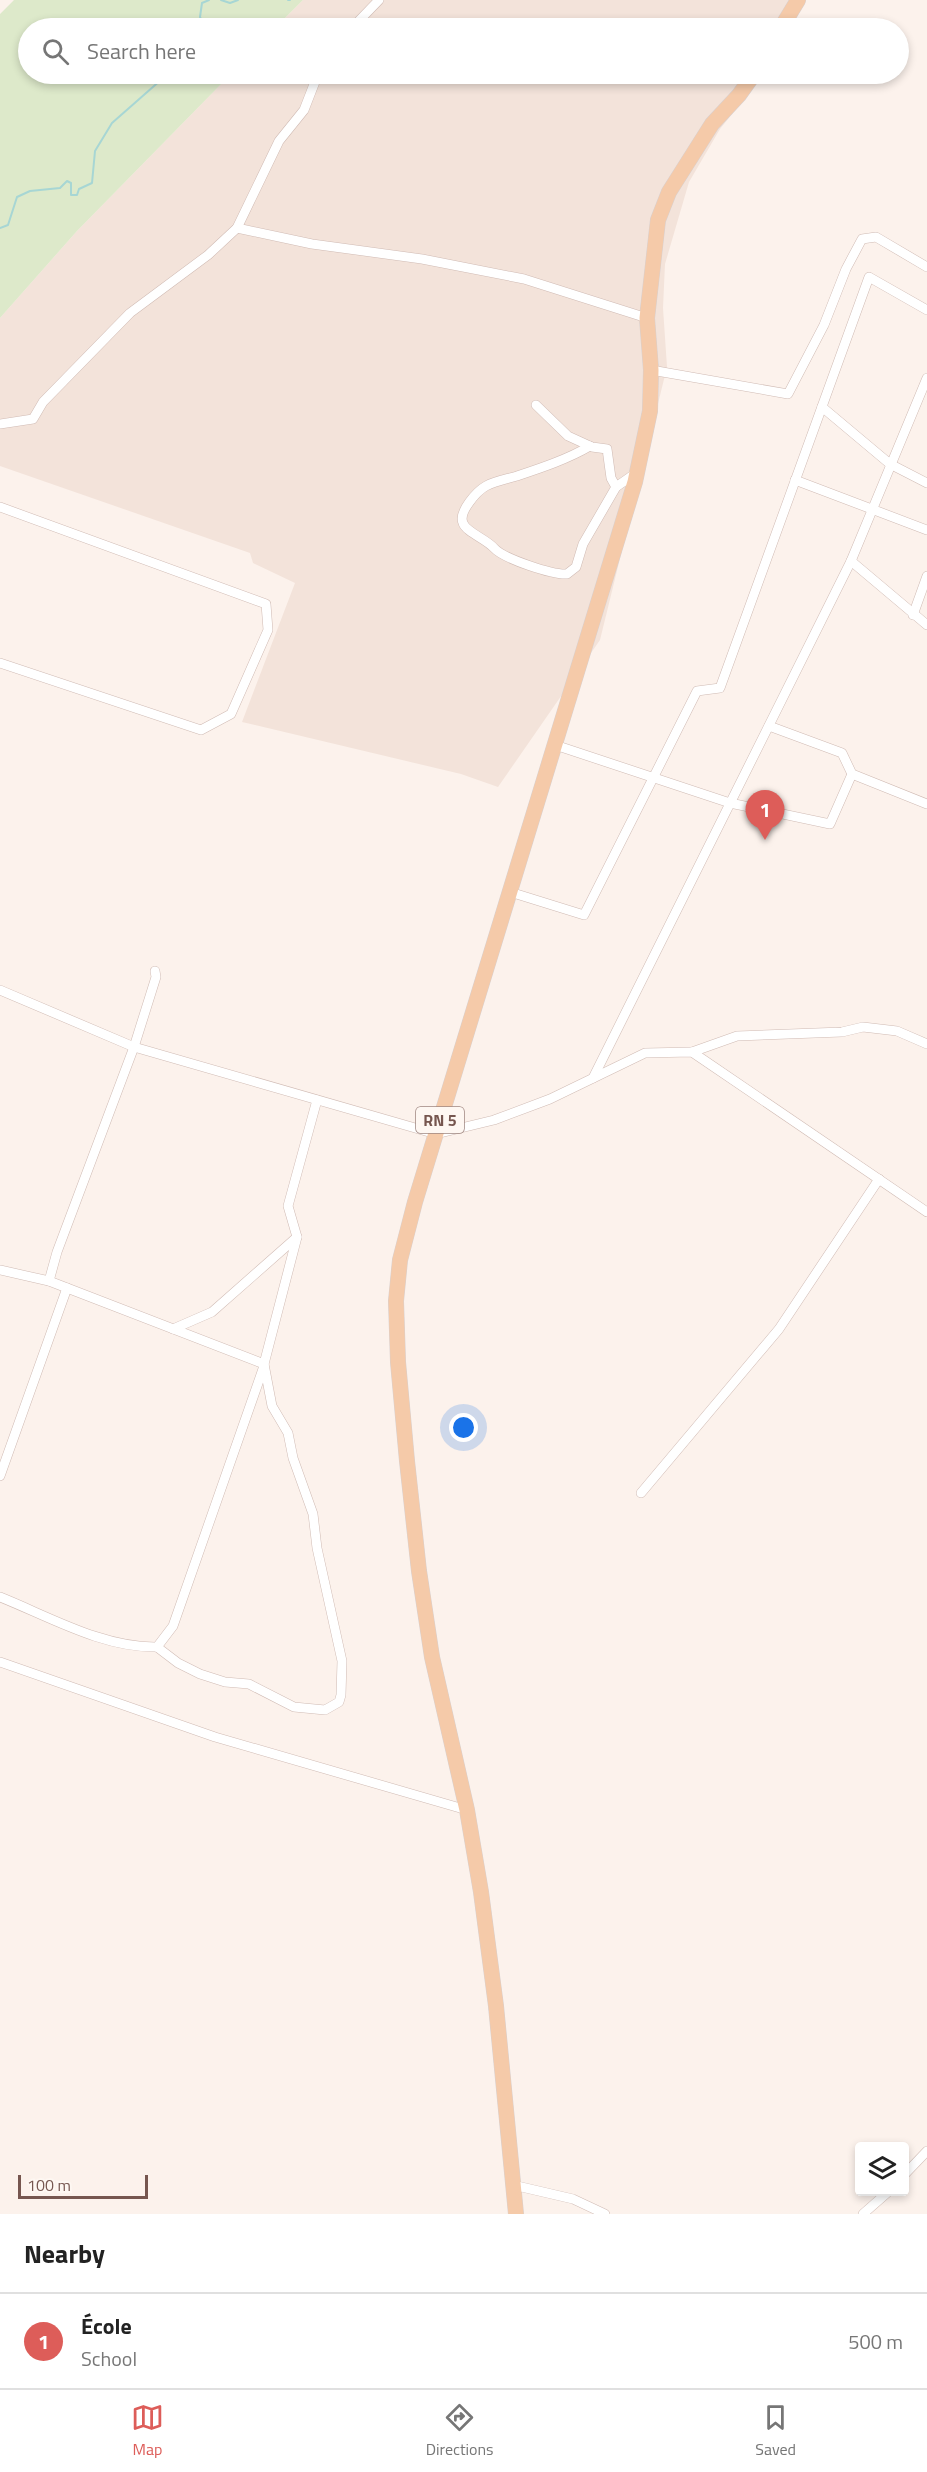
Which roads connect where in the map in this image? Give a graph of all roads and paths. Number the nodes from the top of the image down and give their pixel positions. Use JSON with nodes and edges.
{"nodes":[{"id":1,"x":379,"y":0,"type":"edge"},
{"id":2,"x":798,"y":0,"type":"edge"},
{"id":3,"x":362,"y":18,"type":"edge"},
{"id":4,"x":787,"y":18,"type":"edge"},
{"id":5,"x":314,"y":84,"type":"edge"},
{"id":6,"x":747,"y":84,"type":"edge"},
{"id":7,"x":237,"y":228,"type":"junction"},
{"id":8,"x":927,"y":267,"type":"edge"},
{"id":9,"x":927,"y":310,"type":"edge"},
{"id":10,"x":647,"y":318,"type":"junction"},
{"id":11,"x":651,"y":370,"type":"junction"},
{"id":12,"x":927,"y":378,"type":"edge"},
{"id":13,"x":536,"y":405,"type":"dead end"},
{"id":14,"x":822,"y":407,"type":"junction"},
{"id":15,"x":0,"y":424,"type":"edge"},
{"id":16,"x":590,"y":446,"type":"junction"},
{"id":17,"x":890,"y":464,"type":"junction"},
{"id":18,"x":638,"y":472,"type":"junction"},
{"id":19,"x":795,"y":480,"type":"junction"},
{"id":20,"x":927,"y":483,"type":"edge"},
{"id":21,"x":616,"y":487,"type":"junction"},
{"id":22,"x":0,"y":507,"type":"edge"},
{"id":23,"x":871,"y":510,"type":"junction"},
{"id":24,"x":927,"y":531,"type":"edge"},
{"id":25,"x":851,"y":561,"type":"junction"},
{"id":26,"x":927,"y":576,"type":"edge"},
{"id":27,"x":913,"y":615,"type":"junction"},
{"id":28,"x":927,"y":625,"type":"edge"},
{"id":29,"x":0,"y":663,"type":"edge"},
{"id":30,"x":769,"y":726,"type":"junction"},
{"id":31,"x":555,"y":745,"type":"junction"},
{"id":32,"x":852,"y":774,"type":"junction"},
{"id":33,"x":654,"y":777,"type":"junction"},
{"id":34,"x":730,"y":803,"type":"junction"},
{"id":35,"x":927,"y":804,"type":"edge"},
{"id":36,"x":510,"y":892,"type":"junction"},
{"id":37,"x":155,"y":971,"type":"dead end"},
{"id":38,"x":0,"y":990,"type":"edge"},
{"id":39,"x":927,"y":1044,"type":"edge"},
{"id":40,"x":134,"y":1047,"type":"junction"},
{"id":41,"x":692,"y":1052,"type":"junction"},
{"id":42,"x":593,"y":1078,"type":"junction"},
{"id":43,"x":317,"y":1100,"type":"junction"},
{"id":44,"x":436,"y":1134,"type":"junction"},
{"id":45,"x":879,"y":1179,"type":"junction"},
{"id":46,"x":927,"y":1212,"type":"edge"},
{"id":47,"x":297,"y":1237,"type":"junction"},
{"id":48,"x":0,"y":1270,"type":"edge"},
{"id":49,"x":49,"y":1281,"type":"junction"},
{"id":50,"x":67,"y":1288,"type":"junction"},
{"id":51,"x":172,"y":1329,"type":"junction"},
{"id":52,"x":264,"y":1364,"type":"junction"},
{"id":53,"x":0,"y":1476,"type":"edge"},
{"id":54,"x":641,"y":1493,"type":"dead end"},
{"id":55,"x":0,"y":1597,"type":"edge"},
{"id":56,"x":157,"y":1647,"type":"junction"},
{"id":57,"x":0,"y":1662,"type":"edge"},
{"id":58,"x":467,"y":1810,"type":"junction"},
{"id":59,"x":927,"y":2151,"type":"edge"},
{"id":60,"x":909,"y":2170,"type":"edge"},
{"id":61,"x":513,"y":2185,"type":"junction"},
{"id":62,"x":883,"y":2196,"type":"edge"},
{"id":63,"x":516,"y":2214,"type":"edge"},
{"id":64,"x":605,"y":2214,"type":"edge"},
{"id":65,"x":863,"y":2214,"type":"edge"}],
"edges":[{"from":1,"to":3,"type":"street"},
{"from":2,"to":4,"type":"main road"},
{"from":5,"to":7,"type":"street"},
{"from":6,"to":10,"type":"main road","number":"RN 5"},
{"from":7,"to":10,"type":"street"},
{"from":7,"to":15,"type":"street"},
{"from":8,"to":11,"type":"street"},
{"from":9,"to":14,"type":"street"},
{"from":10,"to":11,"type":"main road","number":"RN 5"},
{"from":11,"to":18,"type":"main road","number":"RN 5"},
{"from":12,"to":17,"type":"street"},
{"from":13,"to":16,"type":"street"},
{"from":14,"to":17,"type":"street"},
{"from":14,"to":19,"type":"street"},
{"from":16,"to":21,"type":"street"},
{"from":16,"to":21,"type":"street"},
{"from":17,"to":20,"type":"street"},
{"from":17,"to":23,"type":"street"},
{"from":18,"to":21,"type":"street"},
{"from":18,"to":31,"type":"main road","number":"RN 5"},
{"from":19,"to":23,"type":"street"},
{"from":19,"to":33,"type":"street"},
{"from":22,"to":29,"type":"street"},
{"from":23,"to":24,"type":"street"},
{"from":23,"to":25,"type":"street"},
{"from":25,"to":27,"type":"street"},
{"from":25,"to":30,"type":"street"},
{"from":26,"to":27,"type":"street"},
{"from":27,"to":28,"type":"street"},
{"from":30,"to":32,"type":"street"},
{"from":30,"to":34,"type":"street"},
{"from":31,"to":33,"type":"street"},
{"from":31,"to":36,"type":"main road","number":"RN 5"},
{"from":32,"to":34,"type":"street"},
{"from":32,"to":35,"type":"street"},
{"from":33,"to":34,"type":"street"},
{"from":33,"to":36,"type":"street"},
{"from":34,"to":42,"type":"street"},
{"from":36,"to":44,"type":"main road","number":"RN 5"},
{"from":37,"to":40,"type":"street"},
{"from":38,"to":40,"type":"street"},
{"from":39,"to":41,"type":"street"},
{"from":40,"to":43,"type":"street"},
{"from":40,"to":49,"type":"street"},
{"from":41,"to":42,"type":"street"},
{"from":41,"to":45,"type":"street"},
{"from":42,"to":44,"type":"street"},
{"from":43,"to":44,"type":"street"},
{"from":43,"to":47,"type":"street"},
{"from":44,"to":58,"type":"main road","number":"RN 5"},
{"from":45,"to":46,"type":"street"},
{"from":45,"to":54,"type":"street"},
{"from":47,"to":51,"type":"street"},
{"from":47,"to":52,"type":"street"},
{"from":48,"to":49,"type":"street"},
{"from":49,"to":50,"type":"street"},
{"from":50,"to":51,"type":"street"},
{"from":50,"to":53,"type":"street"},
{"from":51,"to":52,"type":"street"},
{"from":52,"to":56,"type":"street"},
{"from":52,"to":56,"type":"street"},
{"from":55,"to":56,"type":"street"},
{"from":57,"to":58,"type":"street"},
{"from":58,"to":61,"type":"main road","number":"RN 5"},
{"from":59,"to":60,"type":"street"},
{"from":61,"to":63,"type":"main road","number":"RN 5"},
{"from":61,"to":64,"type":"street"},
{"from":62,"to":65,"type":"street"}]}
